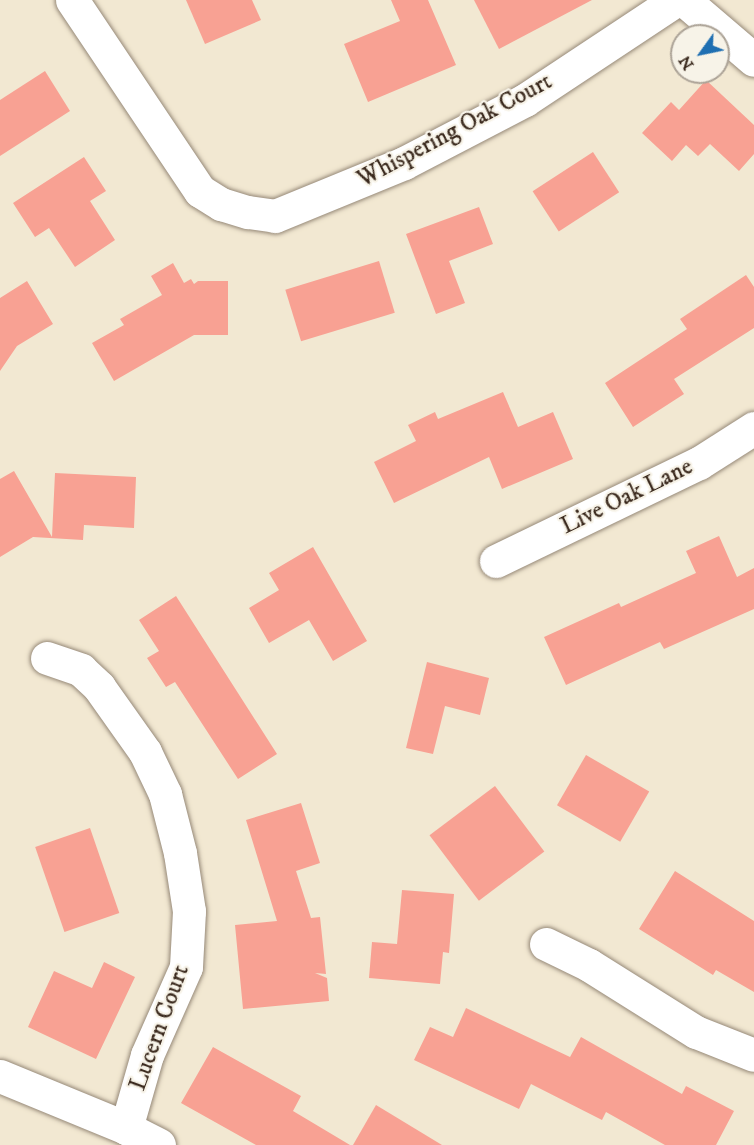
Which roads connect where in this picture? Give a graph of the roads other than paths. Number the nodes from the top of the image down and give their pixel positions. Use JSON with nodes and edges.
{"nodes":[{"id":1,"x":72,"y":0,"type":"edge"},
{"id":2,"x":676,"y":0,"type":"edge"},
{"id":3,"x":684,"y":0,"type":"edge"},
{"id":4,"x":754,"y":60,"type":"edge"},
{"id":5,"x":754,"y":428,"type":"edge"},
{"id":6,"x":496,"y":561,"type":"dead end"},
{"id":7,"x":46,"y":658,"type":"dead end"},
{"id":8,"x":546,"y":944,"type":"dead end"},
{"id":9,"x":754,"y":1054,"type":"edge"},
{"id":10,"x":0,"y":1076,"type":"edge"},
{"id":11,"x":126,"y":1128,"type":"junction"},
{"id":12,"x":159,"y":1145,"type":"edge"}],
"edges":[{"from":1,"to":2,"type":"street","name":"Whispering Oak Court"},
{"from":3,"to":4,"type":"street"},
{"from":5,"to":6,"type":"street","name":"Live Oak Lane"},
{"from":7,"to":11,"type":"street","name":"Lucern Court"},
{"from":8,"to":9,"type":"street"},
{"from":10,"to":11,"type":"street"},
{"from":11,"to":12,"type":"street"}]}
